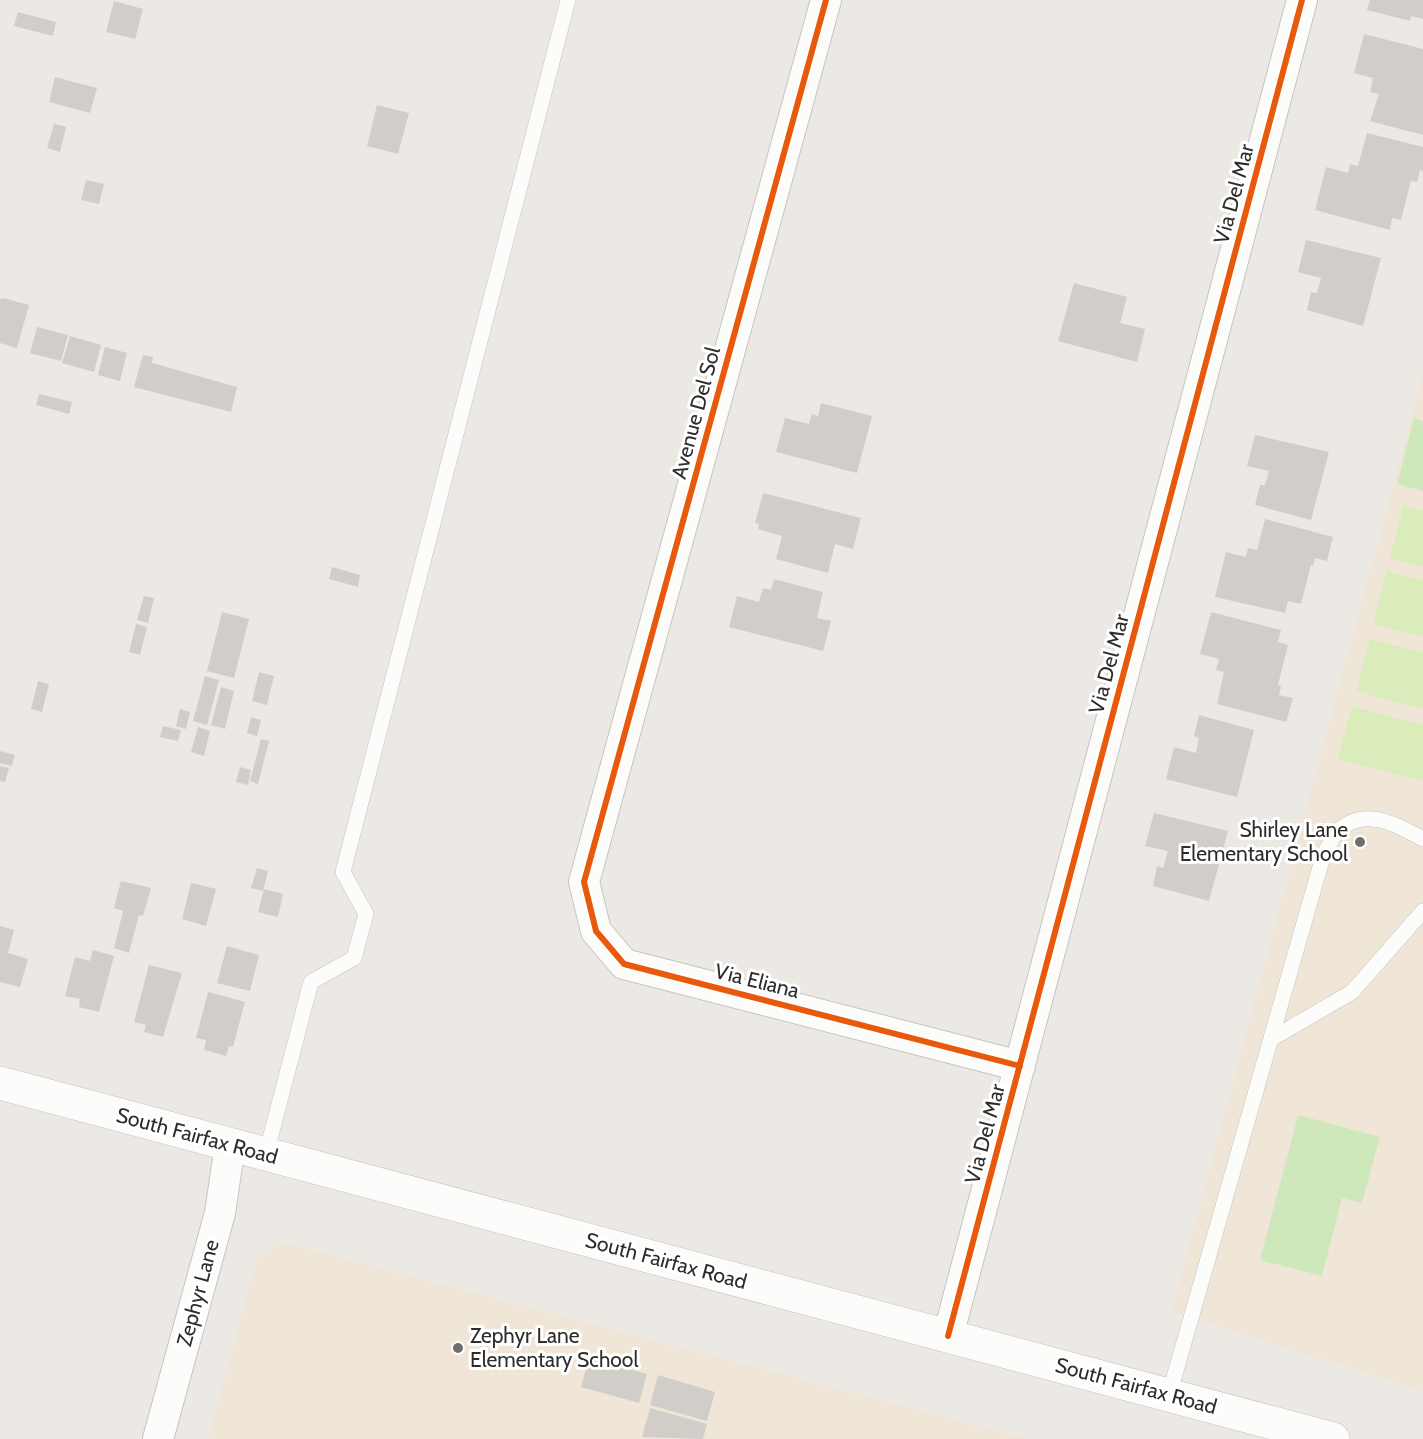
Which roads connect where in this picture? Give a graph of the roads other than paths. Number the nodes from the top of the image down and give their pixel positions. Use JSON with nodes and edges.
{"nodes":[{"id":1,"x":568,"y":0,"type":"edge"},
{"id":2,"x":826,"y":0,"type":"edge"},
{"id":3,"x":1302,"y":0,"type":"edge"},
{"id":4,"x":597,"y":835,"type":"joint"},
{"id":5,"x":1423,"y":839,"type":"edge"},
{"id":6,"x":1423,"y":911,"type":"edge"},
{"id":7,"x":1271,"y":1039,"type":"junction"},
{"id":8,"x":1020,"y":1066,"type":"junction"},
{"id":9,"x":0,"y":1083,"type":"edge"},
{"id":10,"x":230,"y":1145,"type":"junction"},
{"id":11,"x":266,"y":1154,"type":"junction"},
{"id":12,"x":948,"y":1336,"type":"junction"},
{"id":13,"x":1169,"y":1395,"type":"junction"},
{"id":14,"x":158,"y":1439,"type":"edge"},
{"id":15,"x":1333,"y":1439,"type":"edge"}],
"edges":[{"from":1,"to":11,"type":"lane"},
{"from":2,"to":4,"type":"street","name":"Avenue Del Sol"},
{"from":3,"to":8,"type":"street","name":"Via Del Mar"},
{"from":4,"to":8,"type":"street","name":"Via Eliana"},
{"from":5,"to":7,"type":"lane"},
{"from":6,"to":7,"type":"lane"},
{"from":7,"to":13,"type":"lane"},
{"from":8,"to":12,"type":"street","name":"Via Del Mar"},
{"from":9,"to":10,"type":"street","name":"South Fairfax Road"},
{"from":10,"to":11,"type":"street","name":"South Fairfax Road"},
{"from":10,"to":14,"type":"street","name":"Zephyr Lane"},
{"from":11,"to":12,"type":"street","name":"South Fairfax Road"},
{"from":12,"to":13,"type":"street","name":"South Fairfax Road"},
{"from":13,"to":15,"type":"street","name":"South Fairfax Road"}]}
